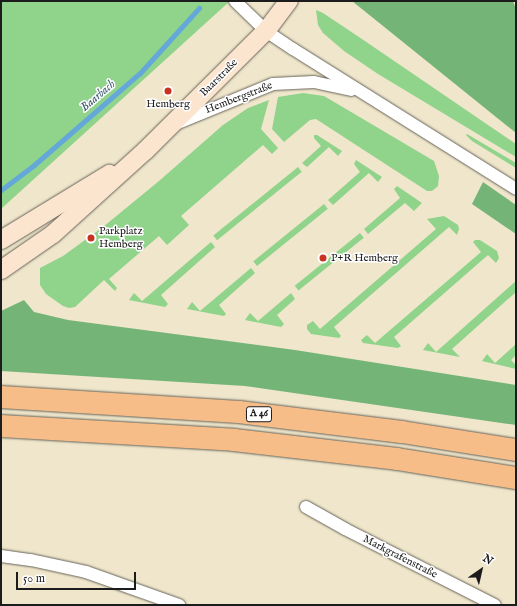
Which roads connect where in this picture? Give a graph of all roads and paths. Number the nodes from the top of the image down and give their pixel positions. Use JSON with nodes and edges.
{"nodes":[{"id":1,"x":235,"y":1,"type":"edge"},
{"id":2,"x":289,"y":1,"type":"edge"},
{"id":3,"x":266,"y":31,"type":"junction"},
{"id":4,"x":360,"y":92,"type":"junction"},
{"id":5,"x":168,"y":127,"type":"junction"},
{"id":6,"x":145,"y":151,"type":"junction"},
{"id":7,"x":516,"y":189,"type":"edge"},
{"id":8,"x":1,"y":240,"type":"edge"},
{"id":9,"x":1,"y":270,"type":"edge"},
{"id":10,"x":1,"y":397,"type":"edge"},
{"id":11,"x":1,"y":426,"type":"edge"},
{"id":12,"x":516,"y":450,"type":"edge"},
{"id":13,"x":516,"y":478,"type":"edge"},
{"id":14,"x":306,"y":507,"type":"dead end"},
{"id":15,"x":1,"y":556,"type":"edge"},
{"id":16,"x":179,"y":605,"type":"edge"},
{"id":17,"x":496,"y":605,"type":"edge"}],
"edges":[{"from":1,"to":3,"type":"street","name":"Hembergstraße"},
{"from":2,"to":3,"type":"main road","name":"Baarstraße"},
{"from":3,"to":4,"type":"street","name":"Hembergstraße"},
{"from":3,"to":5,"type":"main road","name":"Baarstraße"},
{"from":4,"to":5,"type":"street","name":"Hembergstraße"},
{"from":4,"to":7,"type":"street","name":"Hembergstraße"},
{"from":5,"to":6,"type":"main road","name":"Baarstraße"},
{"from":6,"to":8,"type":"main road","name":"Baarstraße"},
{"from":6,"to":9,"type":"main road","name":"Baarstraße"},
{"from":10,"to":12,"type":"highway","number":"A 46"},
{"from":11,"to":13,"type":"highway"},
{"from":14,"to":17,"type":"street","name":"Markgrafenstraße"},
{"from":15,"to":16,"type":"street"}]}
